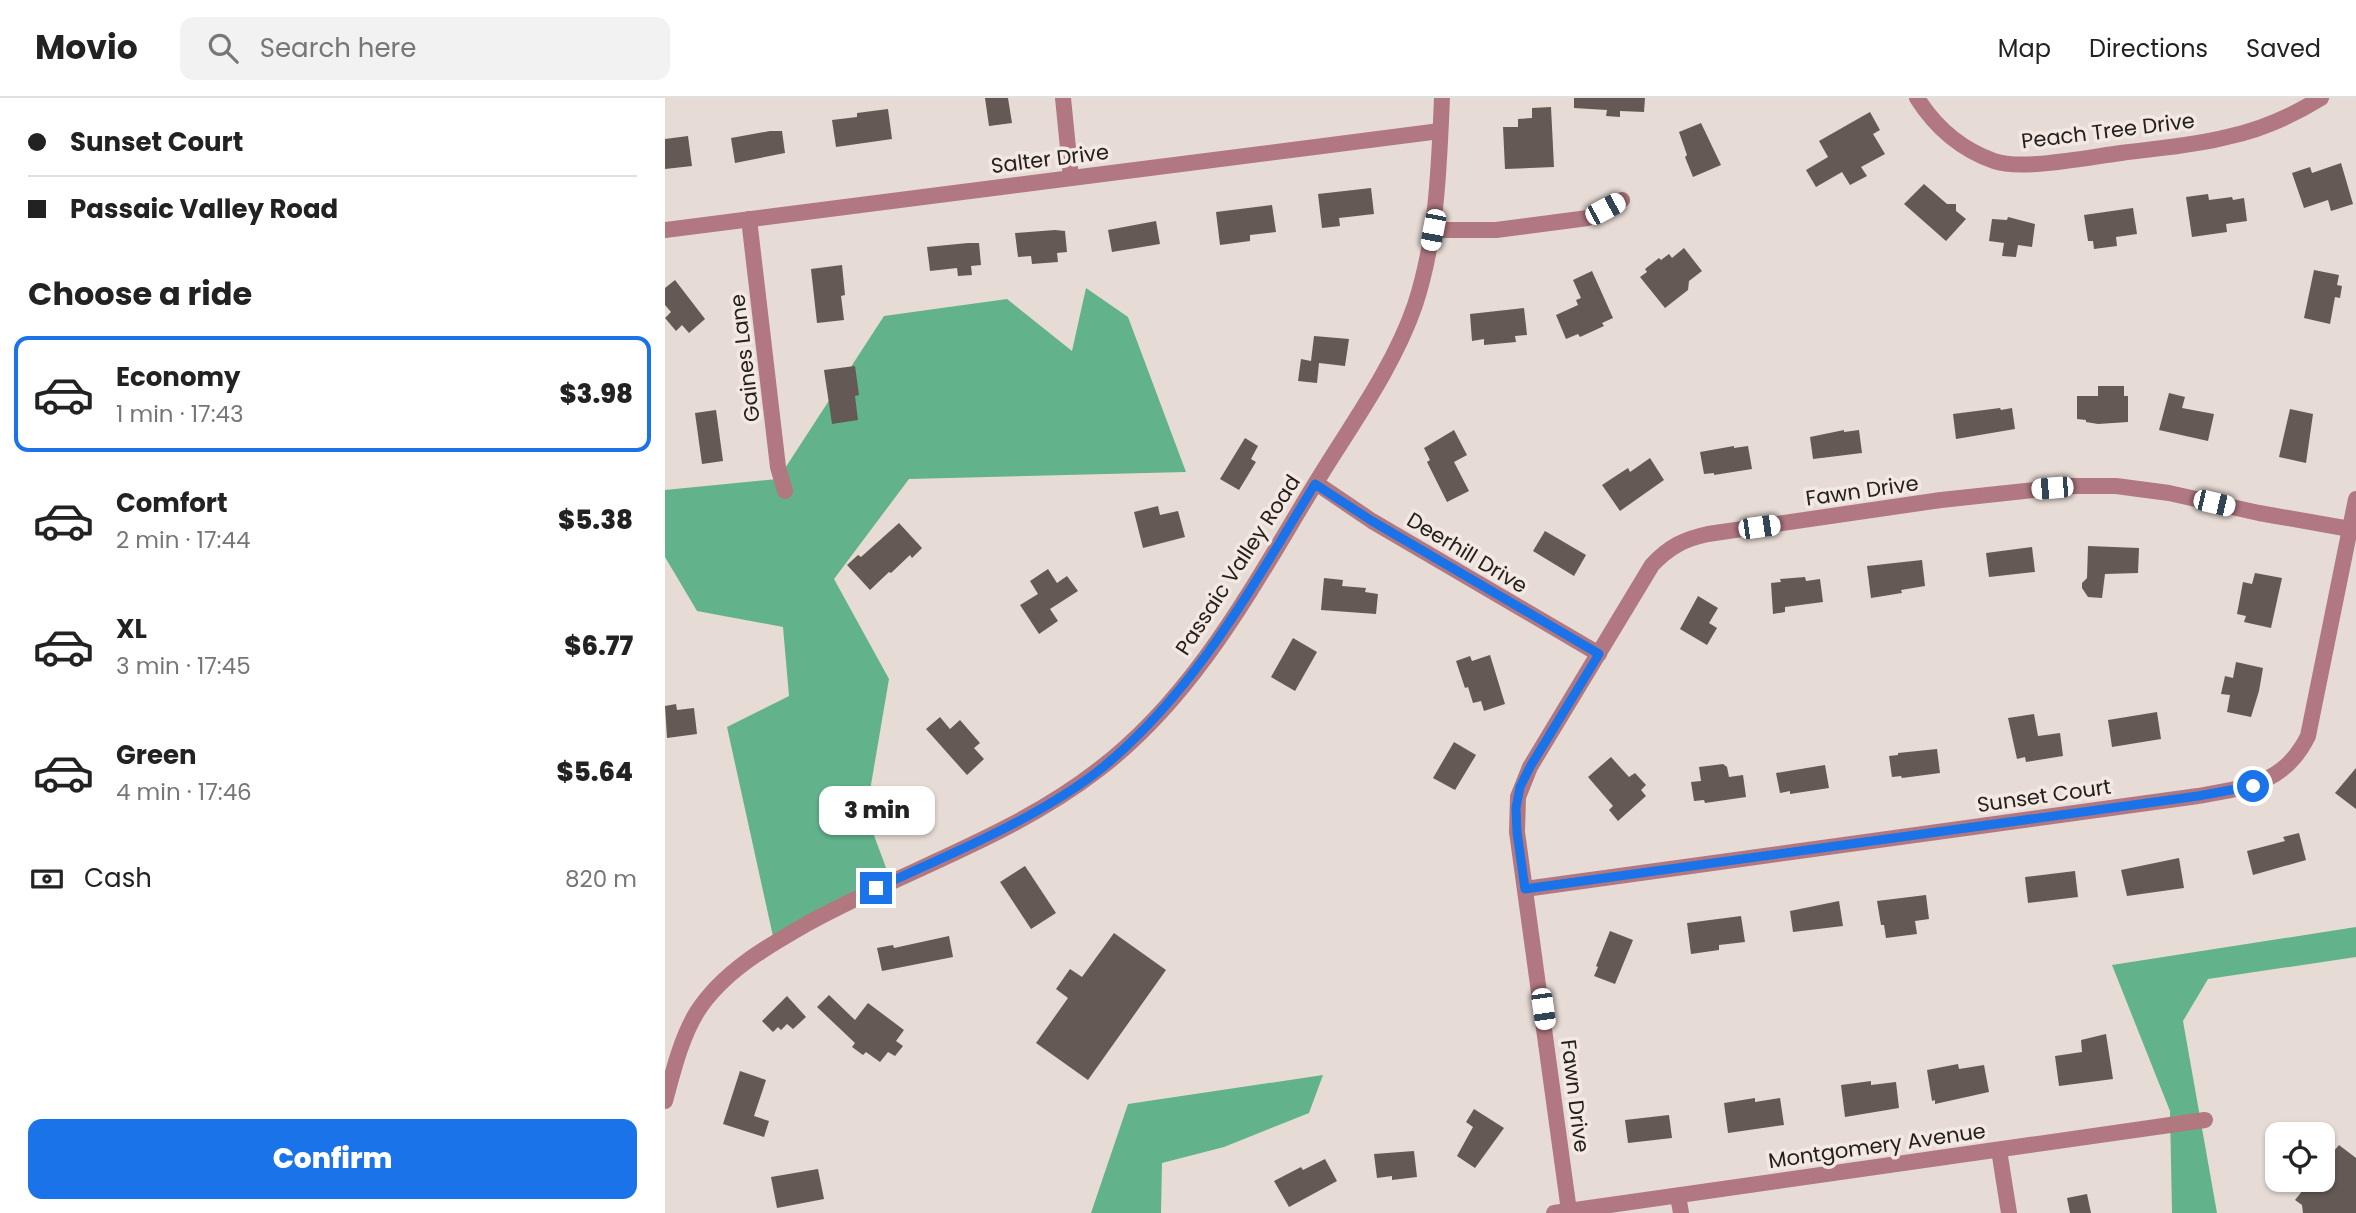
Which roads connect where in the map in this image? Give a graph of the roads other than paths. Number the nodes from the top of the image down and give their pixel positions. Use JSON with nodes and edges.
{"nodes":[{"id":1,"x":1063,"y":98,"type":"edge"},
{"id":2,"x":1442,"y":98,"type":"edge"},
{"id":3,"x":1917,"y":98,"type":"edge"},
{"id":4,"x":2321,"y":98,"type":"edge"},
{"id":5,"x":1440,"y":131,"type":"junction"},
{"id":6,"x":1071,"y":178,"type":"junction"},
{"id":7,"x":1622,"y":200,"type":"dead end"},
{"id":8,"x":749,"y":219,"type":"junction"},
{"id":9,"x":665,"y":230,"type":"edge"},
{"id":10,"x":1433,"y":230,"type":"junction"},
{"id":11,"x":1315,"y":484,"type":"junction"},
{"id":12,"x":785,"y":491,"type":"dead end"},
{"id":13,"x":2356,"y":499,"type":"edge"},
{"id":14,"x":2350,"y":529,"type":"junction"},
{"id":15,"x":1599,"y":654,"type":"junction"},
{"id":16,"x":1525,"y":889,"type":"junction"},
{"id":17,"x":665,"y":1101,"type":"edge"},
{"id":18,"x":2205,"y":1120,"type":"dead end"},
{"id":19,"x":1999,"y":1150,"type":"junction"},
{"id":20,"x":1678,"y":1196,"type":"junction"},
{"id":21,"x":1562,"y":1212,"type":"edge"},
{"id":22,"x":1681,"y":1213,"type":"edge"},
{"id":23,"x":2009,"y":1213,"type":"edge"}],
"edges":[{"from":1,"to":6,"type":"street"},
{"from":2,"to":5,"type":"street","name":"Passaic Valley Road"},
{"from":3,"to":4,"type":"street","name":"Peach Tree Drive"},
{"from":5,"to":6,"type":"street","name":"Salter Drive"},
{"from":5,"to":10,"type":"street","name":"Passaic Valley Road"},
{"from":6,"to":8,"type":"street","name":"Salter Drive"},
{"from":7,"to":10,"type":"street"},
{"from":8,"to":9,"type":"street","name":"Salter Drive"},
{"from":8,"to":12,"type":"street","name":"Gaines Lane"},
{"from":10,"to":11,"type":"street","name":"Passaic Valley Road"},
{"from":11,"to":15,"type":"street","name":"Deerhill Drive"},
{"from":11,"to":17,"type":"street","name":"Passaic Valley Road"},
{"from":13,"to":14,"type":"street","name":"Sunset Court"},
{"from":14,"to":15,"type":"street","name":"Fawn Drive"},
{"from":14,"to":16,"type":"street","name":"Sunset Court"},
{"from":15,"to":16,"type":"street","name":"Fawn Drive"},
{"from":16,"to":21,"type":"street","name":"Fawn Drive"},
{"from":18,"to":19,"type":"street","name":"Montgomery Avenue"},
{"from":19,"to":20,"type":"street","name":"Montgomery Avenue"},
{"from":19,"to":23,"type":"street"},
{"from":20,"to":21,"type":"street","name":"Montgomery Avenue"},
{"from":20,"to":22,"type":"street"}]}
